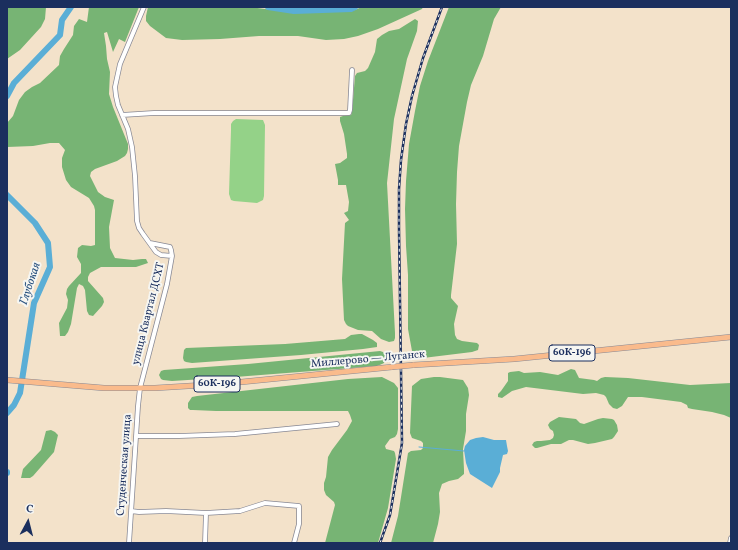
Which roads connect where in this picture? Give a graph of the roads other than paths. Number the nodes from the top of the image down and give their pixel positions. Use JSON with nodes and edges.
{"nodes":[{"id":1,"x":144,"y":7,"type":"edge"},
{"id":2,"x":352,"y":70,"type":"dead end"},
{"id":3,"x":122,"y":115,"type":"junction"},
{"id":4,"x":150,"y":244,"type":"junction"},
{"id":5,"x":172,"y":256,"type":"junction"},
{"id":6,"x":731,"y":337,"type":"edge"},
{"id":7,"x":7,"y":380,"type":"edge"},
{"id":8,"x":140,"y":388,"type":"junction"},
{"id":9,"x":337,"y":424,"type":"dead end"},
{"id":10,"x":136,"y":436,"type":"junction"},
{"id":11,"x":131,"y":511,"type":"junction"},
{"id":12,"x":206,"y":512,"type":"junction"},
{"id":13,"x":731,"y":538,"type":"edge"},
{"id":14,"x":129,"y":543,"type":"edge"},
{"id":15,"x":205,"y":543,"type":"edge"},
{"id":16,"x":294,"y":543,"type":"edge"},
{"id":17,"x":730,"y":543,"type":"edge"}],
"edges":[{"from":1,"to":3,"type":"street","name":"улица Квартал ДСХТ"},
{"from":2,"to":3,"type":"street"},
{"from":3,"to":4,"type":"street","name":"улица Квартал ДСХТ"},
{"from":4,"to":5,"type":"street","name":"улица Квартал ДСХТ"},
{"from":4,"to":5,"type":"street"},
{"from":5,"to":8,"type":"street","name":"улица Квартал ДСХТ"},
{"from":6,"to":8,"type":"main road","name":"Миллерово — Луганск","number":"60К-196","bridge":true},
{"from":7,"to":8,"type":"main road","name":"Миллерово — Луганск","number":"60К-196"},
{"from":8,"to":10,"type":"street","name":"Студенческая улица"},
{"from":9,"to":10,"type":"street"},
{"from":10,"to":11,"type":"street","name":"Студенческая улица"},
{"from":11,"to":12,"type":"street"},
{"from":11,"to":14,"type":"street","name":"Студенческая улица"},
{"from":12,"to":15,"type":"street"},
{"from":12,"to":16,"type":"street"},
{"from":13,"to":17,"type":"street"}]}
